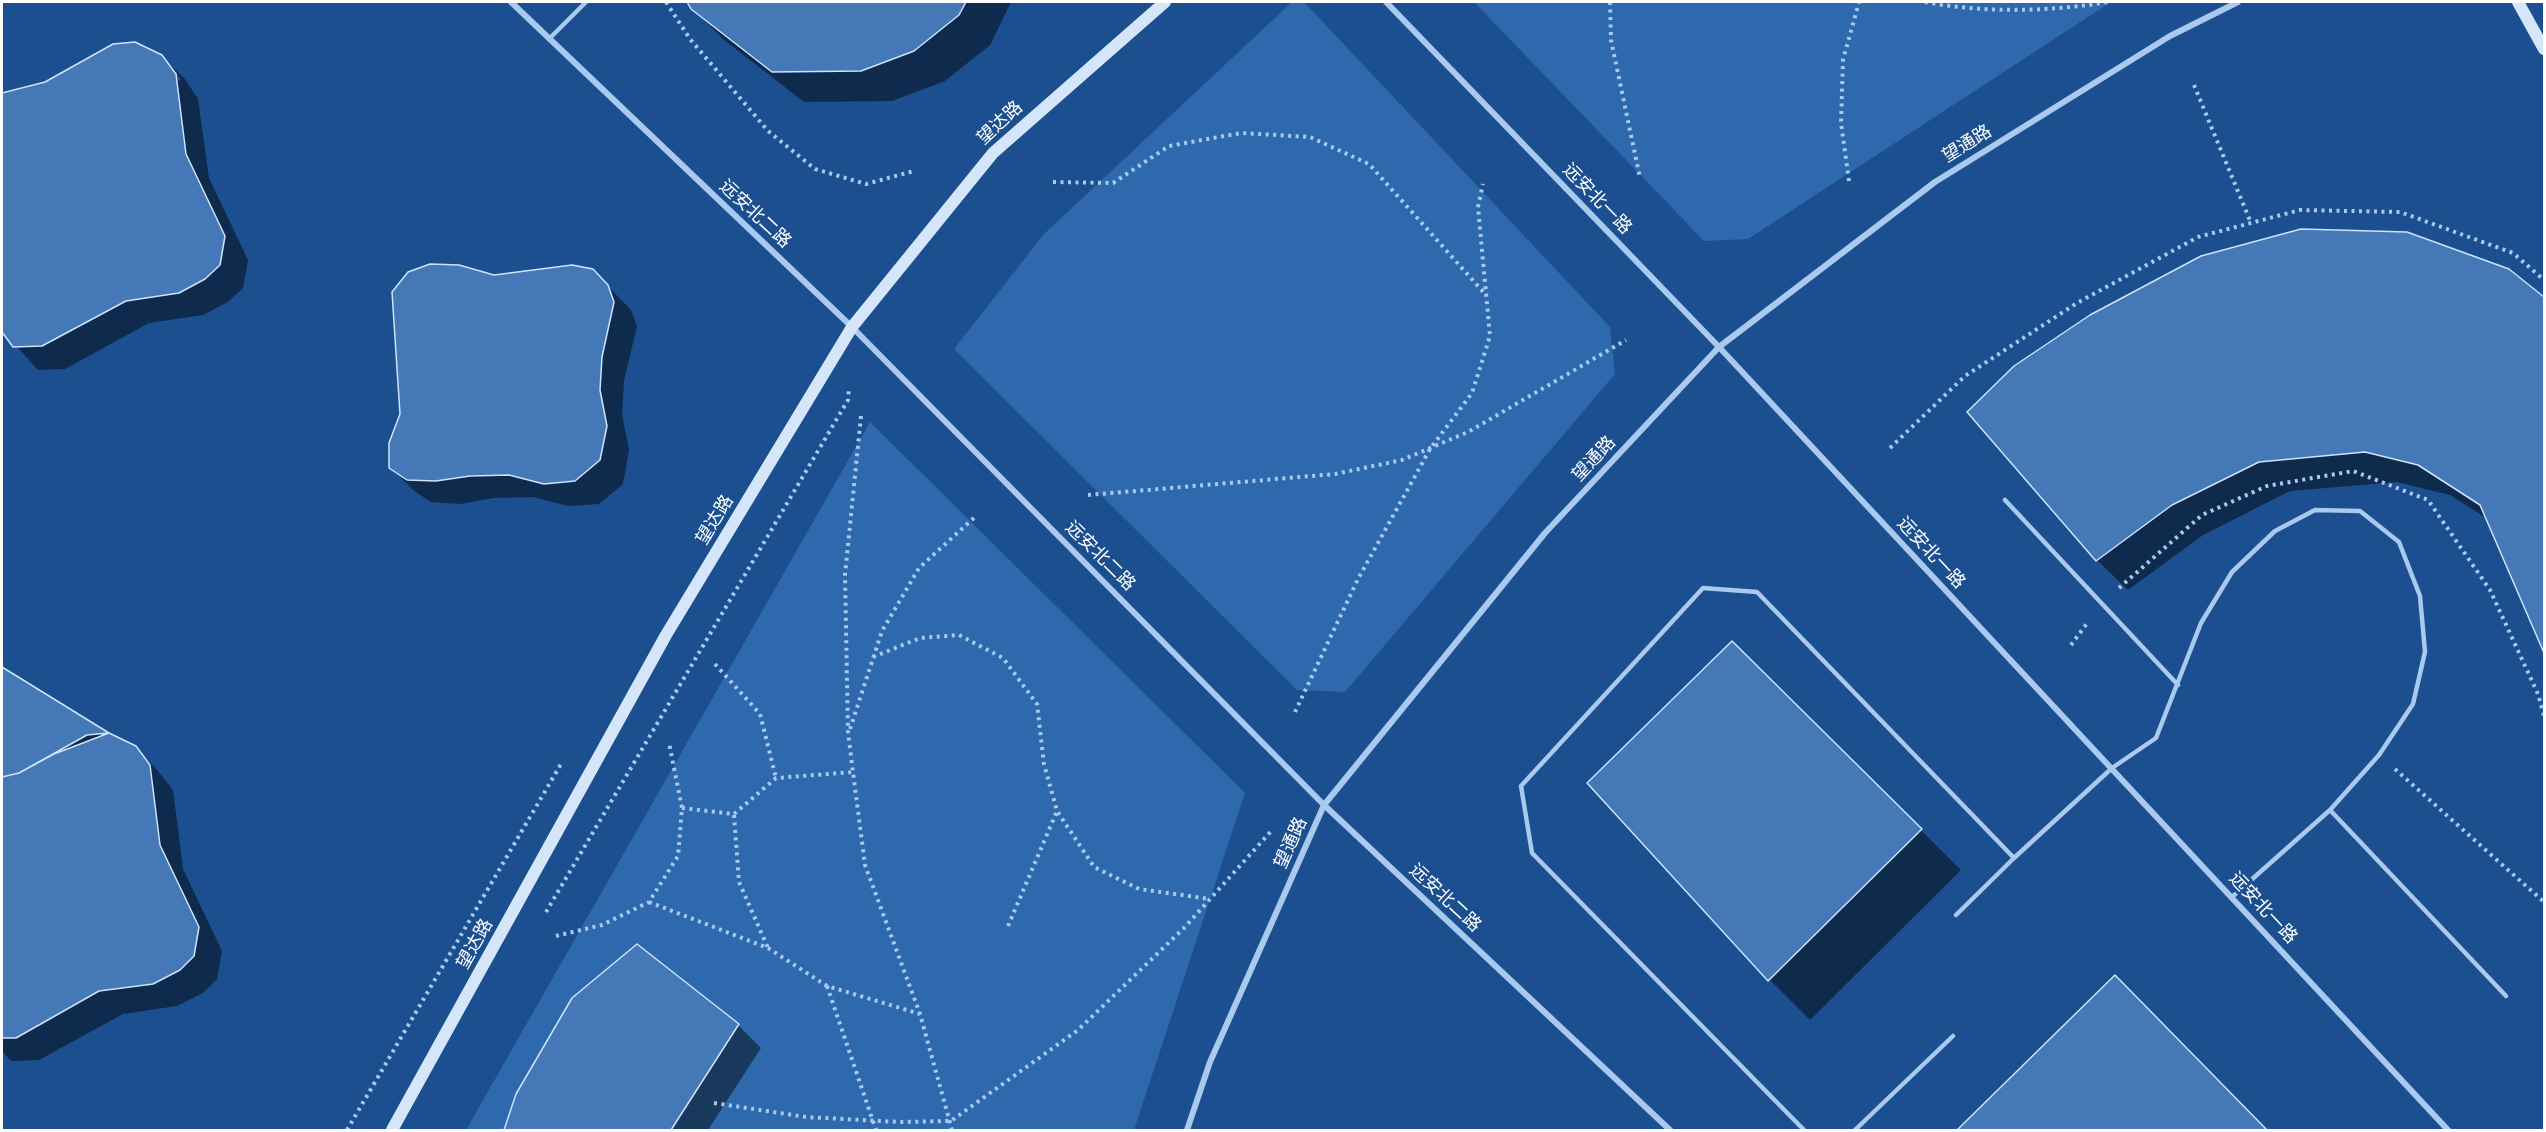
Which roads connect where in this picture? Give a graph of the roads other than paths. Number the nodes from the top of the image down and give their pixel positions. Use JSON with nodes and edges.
{"nodes":[{"id":1,"x":511,"y":2,"type":"edge"},
{"id":2,"x":586,"y":2,"type":"edge"},
{"id":3,"x":1165,"y":2,"type":"edge"},
{"id":4,"x":1386,"y":2,"type":"edge"},
{"id":5,"x":2238,"y":2,"type":"edge"},
{"id":6,"x":2518,"y":2,"type":"edge"},
{"id":7,"x":549,"y":39,"type":"junction"},
{"id":8,"x":2544,"y":49,"type":"edge"},
{"id":9,"x":852,"y":327,"type":"junction"},
{"id":10,"x":1719,"y":347,"type":"junction"},
{"id":11,"x":2005,"y":500,"type":"dead end"},
{"id":12,"x":2178,"y":685,"type":"junction"},
{"id":13,"x":2112,"y":768,"type":"junction"},
{"id":14,"x":1324,"y":805,"type":"junction"},
{"id":15,"x":2330,"y":810,"type":"junction"},
{"id":16,"x":2014,"y":858,"type":"junction"},
{"id":17,"x":2232,"y":897,"type":"junction"},
{"id":18,"x":1956,"y":915,"type":"dead end"},
{"id":19,"x":2506,"y":996,"type":"dead end"},
{"id":20,"x":1953,"y":1036,"type":"dead end"},
{"id":21,"x":392,"y":1131,"type":"edge"},
{"id":22,"x":1187,"y":1131,"type":"edge"},
{"id":23,"x":1670,"y":1131,"type":"edge"},
{"id":24,"x":1804,"y":1131,"type":"edge"},
{"id":25,"x":1855,"y":1131,"type":"edge"},
{"id":26,"x":2448,"y":1131,"type":"edge"}],
"edges":[{"from":1,"to":7,"type":"street","name":"远安北二路"},
{"from":2,"to":7,"type":"lane"},
{"from":3,"to":9,"type":"street","name":"望达路"},
{"from":4,"to":10,"type":"street","name":"远安北一路"},
{"from":5,"to":10,"type":"street","name":"望通路"},
{"from":6,"to":8,"type":"street"},
{"from":7,"to":9,"type":"street","name":"远安北二路"},
{"from":9,"to":14,"type":"street","name":"远安北二路"},
{"from":9,"to":21,"type":"street","name":"望达路"},
{"from":10,"to":13,"type":"street","name":"远安北一路"},
{"from":10,"to":14,"type":"street","name":"望通路"},
{"from":11,"to":12,"type":"lane"},
{"from":12,"to":13,"type":"lane"},
{"from":12,"to":15,"type":"lane"},
{"from":13,"to":16,"type":"lane"},
{"from":13,"to":17,"type":"street","name":"远安北一路"},
{"from":14,"to":22,"type":"street","name":"望通路"},
{"from":14,"to":23,"type":"street","name":"远安北二路"},
{"from":15,"to":17,"type":"lane"},
{"from":15,"to":19,"type":"lane"},
{"from":16,"to":18,"type":"lane"},
{"from":16,"to":24,"type":"lane"},
{"from":17,"to":26,"type":"street","name":"远安北一路"},
{"from":20,"to":25,"type":"lane"}]}
